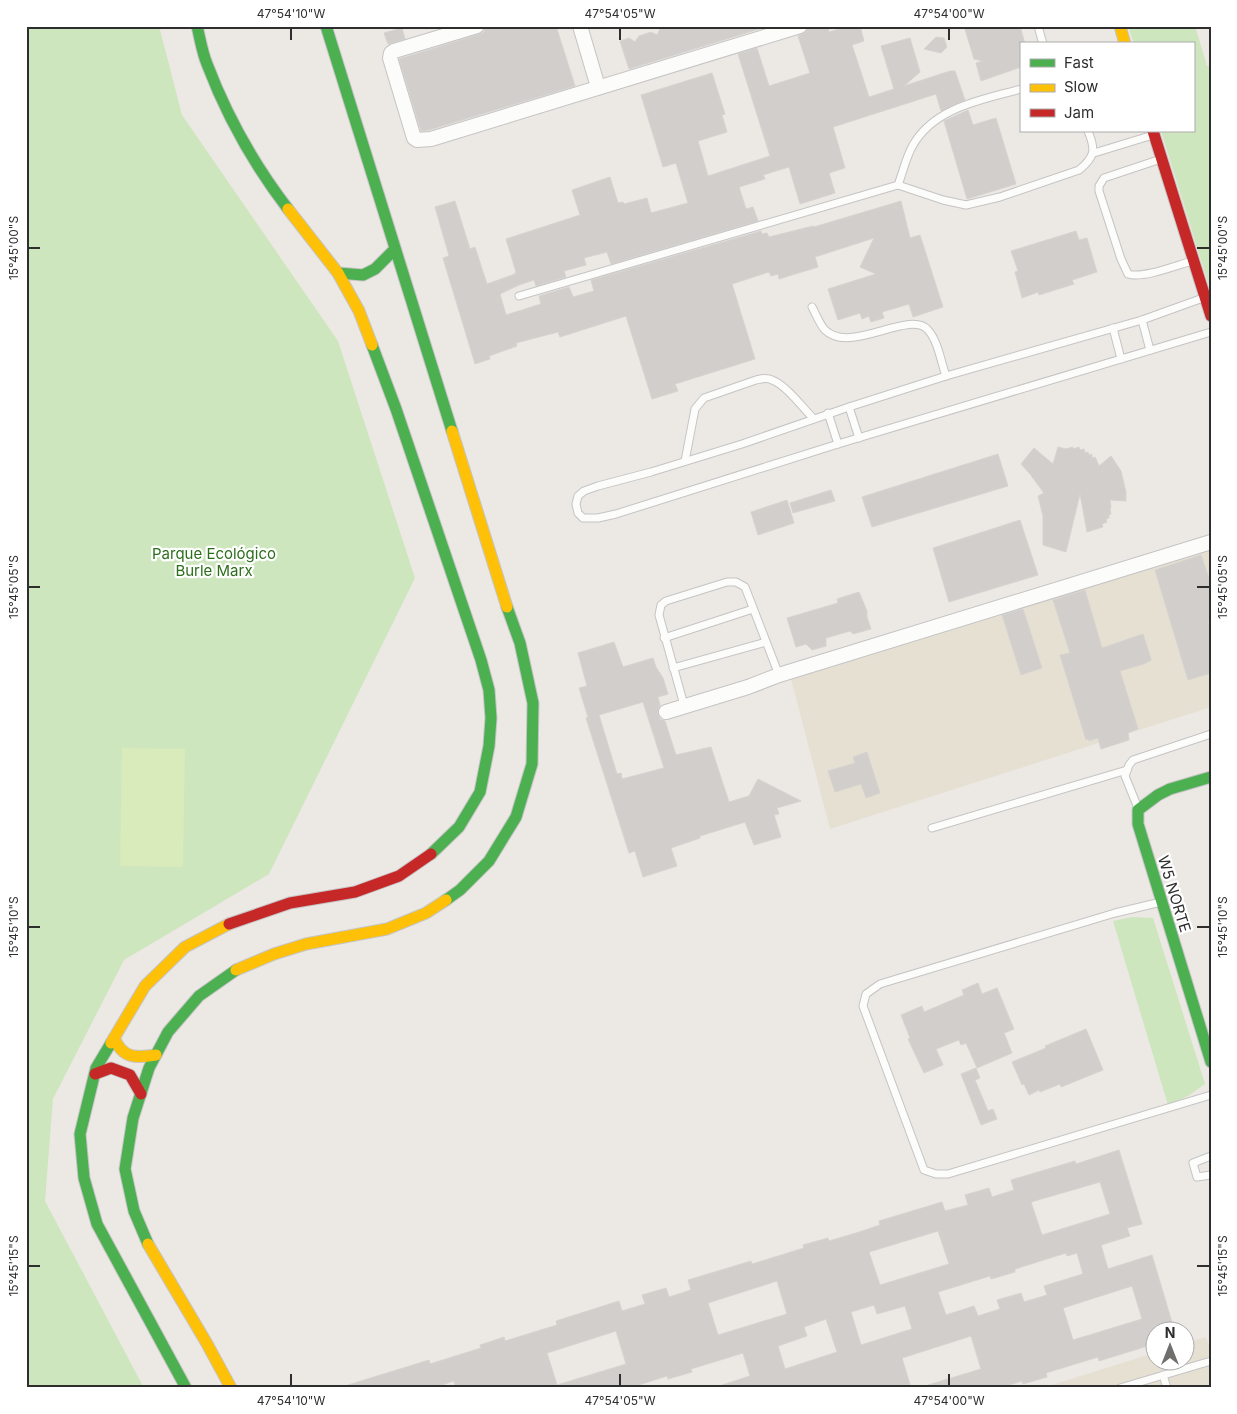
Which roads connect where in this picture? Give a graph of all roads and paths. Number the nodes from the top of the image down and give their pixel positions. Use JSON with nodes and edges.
{"nodes":[{"id":1,"x":197,"y":26,"type":"edge"},
{"id":2,"x":326,"y":26,"type":"edge"},
{"id":3,"x":477,"y":26,"type":"edge"},
{"id":4,"x":580,"y":26,"type":"edge"},
{"id":5,"x":800,"y":26,"type":"edge"},
{"id":6,"x":1038,"y":26,"type":"edge"},
{"id":7,"x":1120,"y":26,"type":"edge"},
{"id":8,"x":1042,"y":42,"type":"edge"},
{"id":9,"x":1124,"y":42,"type":"edge"},
{"id":10,"x":598,"y":87,"type":"junction"},
{"id":11,"x":1020,"y":89,"type":"edge"},
{"id":12,"x":1088,"y":132,"type":"edge"},
{"id":13,"x":1153,"y":133,"type":"edge"},
{"id":14,"x":1094,"y":152,"type":"junction"},
{"id":15,"x":1161,"y":159,"type":"junction"},
{"id":16,"x":898,"y":185,"type":"junction"},
{"id":17,"x":395,"y":249,"type":"junction"},
{"id":18,"x":1194,"y":260,"type":"junction"},
{"id":19,"x":338,"y":273,"type":"junction"},
{"id":20,"x":519,"y":296,"type":"dead end"},
{"id":21,"x":1206,"y":297,"type":"junction"},
{"id":22,"x":812,"y":307,"type":"dead end"},
{"id":23,"x":1211,"y":316,"type":"edge"},
{"id":24,"x":1142,"y":320,"type":"junction"},
{"id":25,"x":1113,"y":328,"type":"junction"},
{"id":26,"x":1211,"y":332,"type":"edge"},
{"id":27,"x":1150,"y":350,"type":"junction"},
{"id":28,"x":1121,"y":359,"type":"junction"},
{"id":29,"x":946,"y":376,"type":"junction"},
{"id":30,"x":849,"y":406,"type":"junction"},
{"id":31,"x":828,"y":413,"type":"junction"},
{"id":32,"x":813,"y":418,"type":"junction"},
{"id":33,"x":859,"y":438,"type":"junction"},
{"id":34,"x":838,"y":444,"type":"junction"},
{"id":35,"x":684,"y":460,"type":"junction"},
{"id":36,"x":1211,"y":542,"type":"edge"},
{"id":37,"x":754,"y":609,"type":"junction"},
{"id":38,"x":664,"y":638,"type":"junction"},
{"id":39,"x":766,"y":642,"type":"junction"},
{"id":40,"x":673,"y":668,"type":"junction"},
{"id":41,"x":778,"y":675,"type":"junction"},
{"id":42,"x":684,"y":706,"type":"junction"},
{"id":43,"x":666,"y":712,"type":"dead end"},
{"id":44,"x":1211,"y":734,"type":"edge"},
{"id":45,"x":1127,"y":770,"type":"junction"},
{"id":46,"x":1211,"y":777,"type":"edge"},
{"id":47,"x":1138,"y":810,"type":"junction"},
{"id":48,"x":932,"y":828,"type":"dead end"},
{"id":49,"x":1161,"y":902,"type":"junction"},
{"id":50,"x":114,"y":1038,"type":"junction"},
{"id":51,"x":156,"y":1055,"type":"junction"},
{"id":52,"x":1211,"y":1062,"type":"edge"},
{"id":53,"x":95,"y":1074,"type":"junction"},
{"id":54,"x":140,"y":1094,"type":"junction"},
{"id":55,"x":1211,"y":1095,"type":"edge"},
{"id":56,"x":1211,"y":1156,"type":"edge"},
{"id":57,"x":1211,"y":1175,"type":"edge"},
{"id":58,"x":1211,"y":1361,"type":"edge"},
{"id":59,"x":1163,"y":1375,"type":"junction"},
{"id":60,"x":186,"y":1388,"type":"edge"},
{"id":61,"x":231,"y":1388,"type":"edge"},
{"id":62,"x":1120,"y":1388,"type":"edge"},
{"id":63,"x":1167,"y":1388,"type":"edge"}],
"edges":[{"from":1,"to":19,"type":"street"},
{"from":2,"to":17,"type":"street"},
{"from":3,"to":10,"type":"street"},
{"from":4,"to":10,"type":"street"},
{"from":5,"to":10,"type":"street"},
{"from":6,"to":8,"type":"lane"},
{"from":7,"to":9,"type":"street"},
{"from":11,"to":16,"type":"lane"},
{"from":12,"to":14,"type":"lane"},
{"from":13,"to":14,"type":"lane"},
{"from":13,"to":15,"type":"street"},
{"from":14,"to":16,"type":"lane"},
{"from":15,"to":18,"type":"street"},
{"from":15,"to":18,"type":"lane"},
{"from":16,"to":20,"type":"lane"},
{"from":17,"to":19,"type":"street"},
{"from":17,"to":51,"type":"street"},
{"from":18,"to":21,"type":"street"},
{"from":19,"to":50,"type":"street"},
{"from":21,"to":23,"type":"street"},
{"from":21,"to":24,"type":"lane"},
{"from":22,"to":29,"type":"lane"},
{"from":24,"to":25,"type":"lane"},
{"from":24,"to":27,"type":"lane"},
{"from":25,"to":28,"type":"lane"},
{"from":25,"to":29,"type":"lane"},
{"from":26,"to":27,"type":"lane"},
{"from":27,"to":28,"type":"lane"},
{"from":28,"to":33,"type":"lane"},
{"from":29,"to":30,"type":"lane"},
{"from":30,"to":31,"type":"lane"},
{"from":30,"to":33,"type":"lane"},
{"from":31,"to":32,"type":"lane"},
{"from":31,"to":34,"type":"lane"},
{"from":32,"to":35,"type":"lane"},
{"from":32,"to":35,"type":"lane"},
{"from":33,"to":34,"type":"lane"},
{"from":34,"to":35,"type":"lane"},
{"from":36,"to":41,"type":"street"},
{"from":37,"to":38,"type":"lane"},
{"from":37,"to":38,"type":"lane"},
{"from":37,"to":39,"type":"lane"},
{"from":38,"to":40,"type":"lane"},
{"from":39,"to":40,"type":"lane"},
{"from":39,"to":41,"type":"lane"},
{"from":40,"to":42,"type":"lane"},
{"from":41,"to":42,"type":"street"},
{"from":42,"to":43,"type":"street"},
{"from":44,"to":45,"type":"lane"},
{"from":45,"to":47,"type":"lane"},
{"from":45,"to":48,"type":"lane"},
{"from":46,"to":47,"type":"street"},
{"from":47,"to":49,"type":"street","name":"W5 NORTE"},
{"from":49,"to":52,"type":"street","name":"W5 NORTE"},
{"from":49,"to":55,"type":"lane"},
{"from":50,"to":51,"type":"street"},
{"from":50,"to":53,"type":"street"},
{"from":51,"to":54,"type":"street"},
{"from":53,"to":54,"type":"street"},
{"from":53,"to":60,"type":"street"},
{"from":54,"to":61,"type":"street"},
{"from":56,"to":57,"type":"lane"},
{"from":58,"to":59,"type":"lane"},
{"from":59,"to":62,"type":"lane"},
{"from":59,"to":63,"type":"lane"}]}
